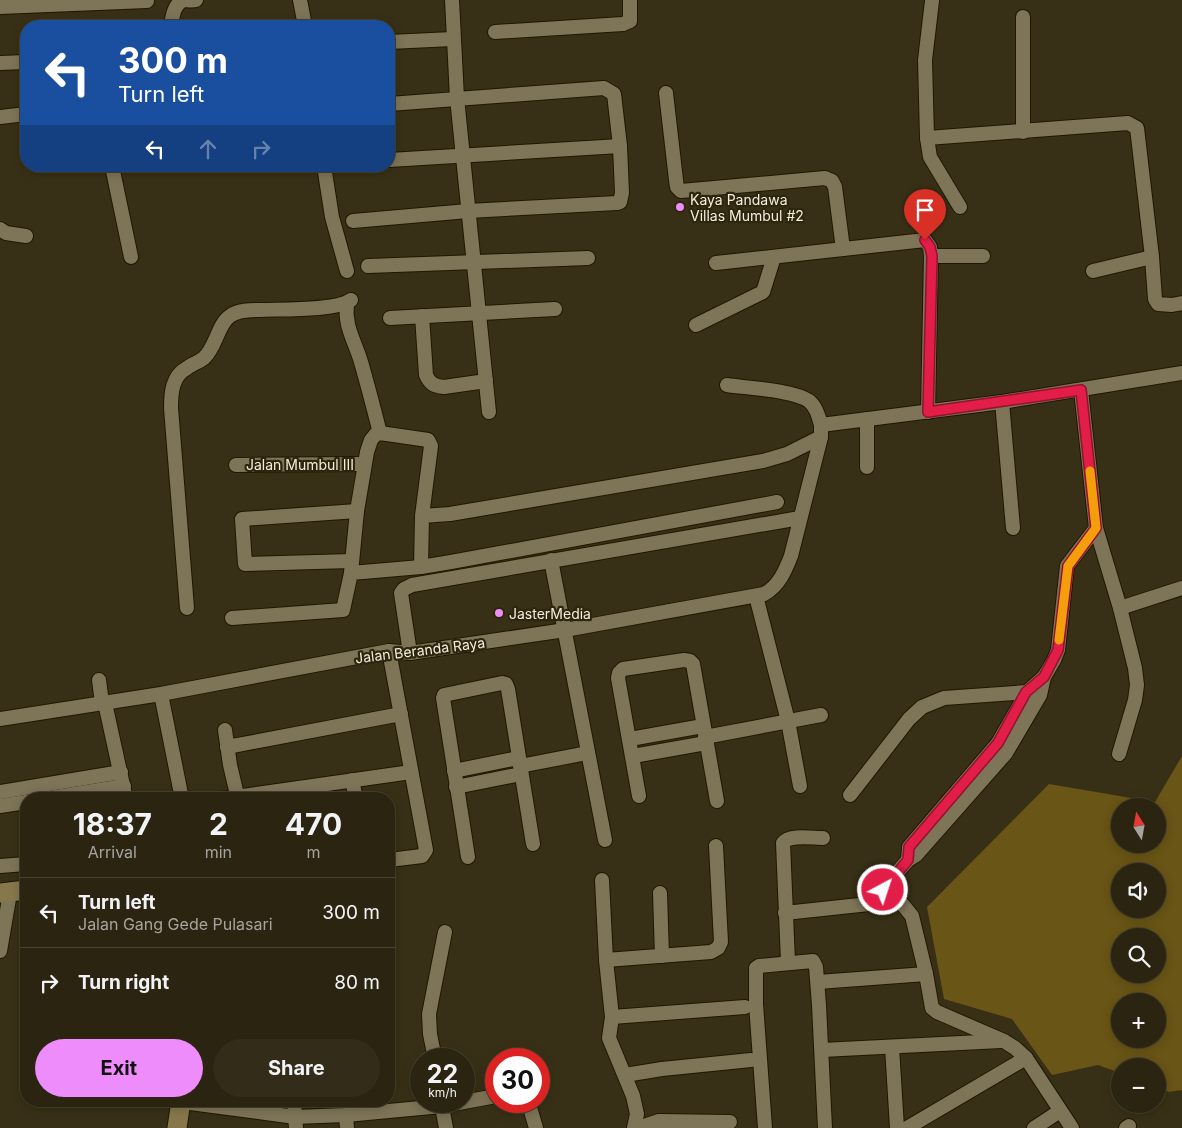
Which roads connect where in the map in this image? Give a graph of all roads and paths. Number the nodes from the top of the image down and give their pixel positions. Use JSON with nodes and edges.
{"nodes":[{"id":1,"x":196,"y":0,"type":"edge"},
{"id":2,"x":300,"y":0,"type":"edge"},
{"id":3,"x":452,"y":0,"type":"edge"},
{"id":4,"x":630,"y":0,"type":"edge"},
{"id":5,"x":147,"y":1,"type":"edge"},
{"id":6,"x":932,"y":1,"type":"dead end"},
{"id":7,"x":0,"y":7,"type":"edge"},
{"id":8,"x":1023,"y":17,"type":"dead end"},
{"id":9,"x":172,"y":20,"type":"edge"},
{"id":10,"x":304,"y":20,"type":"edge"},
{"id":11,"x":495,"y":32,"type":"dead end"},
{"id":12,"x":453,"y":39,"type":"junction"},
{"id":13,"x":395,"y":42,"type":"edge"},
{"id":14,"x":20,"y":62,"type":"edge"},
{"id":15,"x":0,"y":63,"type":"edge"},
{"id":16,"x":666,"y":93,"type":"dead end"},
{"id":17,"x":457,"y":98,"type":"junction"},
{"id":18,"x":395,"y":103,"type":"edge"},
{"id":19,"x":20,"y":115,"type":"edge"},
{"id":20,"x":0,"y":117,"type":"edge"},
{"id":21,"x":1023,"y":132,"type":"junction"},
{"id":22,"x":927,"y":138,"type":"junction"},
{"id":23,"x":620,"y":146,"type":"junction"},
{"id":24,"x":462,"y":156,"type":"junction"},
{"id":25,"x":395,"y":160,"type":"edge"},
{"id":26,"x":113,"y":172,"type":"edge"},
{"id":27,"x":325,"y":172,"type":"edge"},
{"id":28,"x":960,"y":206,"type":"dead end"},
{"id":29,"x":468,"y":211,"type":"junction"},
{"id":30,"x":353,"y":221,"type":"dead end"},
{"id":31,"x":0,"y":230,"type":"edge"},
{"id":32,"x":26,"y":236,"type":"dead end"},
{"id":33,"x":843,"y":249,"type":"junction"},
{"id":34,"x":932,"y":256,"type":"junction"},
{"id":35,"x":983,"y":256,"type":"dead end"},
{"id":36,"x":131,"y":257,"type":"dead end"},
{"id":37,"x":774,"y":257,"type":"junction"},
{"id":38,"x":1152,"y":257,"type":"junction"},
{"id":39,"x":588,"y":258,"type":"dead end"},
{"id":40,"x":474,"y":262,"type":"junction"},
{"id":41,"x":716,"y":263,"type":"dead end"},
{"id":42,"x":368,"y":266,"type":"dead end"},
{"id":43,"x":347,"y":271,"type":"dead end"},
{"id":44,"x":1093,"y":271,"type":"dead end"},
{"id":45,"x":1182,"y":303,"type":"edge"},
{"id":46,"x":555,"y":309,"type":"dead end"},
{"id":47,"x":479,"y":314,"type":"junction"},
{"id":48,"x":422,"y":316,"type":"junction"},
{"id":49,"x":390,"y":318,"type":"dead end"},
{"id":50,"x":696,"y":325,"type":"dead end"},
{"id":51,"x":1182,"y":373,"type":"edge"},
{"id":52,"x":486,"y":381,"type":"junction"},
{"id":53,"x":727,"y":385,"type":"dead end"},
{"id":54,"x":1081,"y":390,"type":"junction"},
{"id":55,"x":1002,"y":402,"type":"junction"},
{"id":56,"x":489,"y":412,"type":"dead end"},
{"id":57,"x":928,"y":412,"type":"junction"},
{"id":58,"x":868,"y":419,"type":"junction"},
{"id":59,"x":821,"y":431,"type":"junction"},
{"id":60,"x":380,"y":433,"type":"junction"},
{"id":61,"x":364,"y":464,"type":"junction"},
{"id":62,"x":236,"y":465,"type":"dead end"},
{"id":63,"x":867,"y":467,"type":"dead end"},
{"id":64,"x":777,"y":502,"type":"dead end"},
{"id":65,"x":357,"y":511,"type":"junction"},
{"id":66,"x":422,"y":516,"type":"junction"},
{"id":67,"x":800,"y":518,"type":"junction"},
{"id":68,"x":1013,"y":528,"type":"dead end"},
{"id":69,"x":1096,"y":528,"type":"junction"},
{"id":70,"x":551,"y":560,"type":"junction"},
{"id":71,"x":351,"y":567,"type":"junction"},
{"id":72,"x":421,"y":567,"type":"junction"},
{"id":73,"x":1182,"y":588,"type":"edge"},
{"id":74,"x":756,"y":596,"type":"junction"},
{"id":75,"x":188,"y":608,"type":"dead end"},
{"id":76,"x":1120,"y":608,"type":"junction"},
{"id":77,"x":232,"y":618,"type":"dead end"},
{"id":78,"x":565,"y":630,"type":"junction"},
{"id":79,"x":389,"y":651,"type":"junction"},
{"id":80,"x":410,"y":653,"type":"junction"},
{"id":81,"x":99,"y":680,"type":"dead end"},
{"id":82,"x":161,"y":694,"type":"junction"},
{"id":83,"x":1033,"y":694,"type":"junction"},
{"id":84,"x":104,"y":703,"type":"junction"},
{"id":85,"x":401,"y":714,"type":"junction"},
{"id":86,"x":820,"y":715,"type":"dead end"},
{"id":87,"x":0,"y":719,"type":"edge"},
{"id":88,"x":788,"y":721,"type":"junction"},
{"id":89,"x":225,"y":730,"type":"dead end"},
{"id":90,"x":705,"y":735,"type":"junction"},
{"id":91,"x":630,"y":739,"type":"junction"},
{"id":92,"x":228,"y":747,"type":"junction"},
{"id":93,"x":587,"y":753,"type":"junction"},
{"id":94,"x":1119,"y":754,"type":"dead end"},
{"id":95,"x":633,"y":756,"type":"junction"},
{"id":96,"x":520,"y":766,"type":"junction"},
{"id":97,"x":454,"y":771,"type":"junction"},
{"id":98,"x":121,"y":772,"type":"junction"},
{"id":99,"x":411,"y":772,"type":"junction"},
{"id":100,"x":352,"y":780,"type":"junction"},
{"id":101,"x":800,"y":786,"type":"dead end"},
{"id":102,"x":456,"y":787,"type":"junction"},
{"id":103,"x":0,"y":792,"type":"edge"},
{"id":104,"x":125,"y":792,"type":"edge"},
{"id":105,"x":181,"y":792,"type":"edge"},
{"id":106,"x":236,"y":792,"type":"edge"},
{"id":107,"x":271,"y":792,"type":"edge"},
{"id":108,"x":355,"y":792,"type":"edge"},
{"id":109,"x":850,"y":794,"type":"dead end"},
{"id":110,"x":639,"y":796,"type":"dead end"},
{"id":111,"x":717,"y":801,"type":"dead end"},
{"id":112,"x":20,"y":803,"type":"edge"},
{"id":113,"x":0,"y":806,"type":"edge"},
{"id":114,"x":823,"y":838,"type":"dead end"},
{"id":115,"x":605,"y":840,"type":"dead end"},
{"id":116,"x":533,"y":844,"type":"dead end"},
{"id":117,"x":716,"y":846,"type":"dead end"},
{"id":118,"x":468,"y":857,"type":"dead end"},
{"id":119,"x":395,"y":859,"type":"edge"},
{"id":120,"x":20,"y":864,"type":"edge"},
{"id":121,"x":0,"y":866,"type":"edge"},
{"id":122,"x":602,"y":880,"type":"dead end"},
{"id":123,"x":883,"y":890,"type":"junction"},
{"id":124,"x":12,"y":892,"type":"edge"},
{"id":125,"x":660,"y":893,"type":"dead end"},
{"id":126,"x":785,"y":913,"type":"junction"},
{"id":127,"x":445,"y":932,"type":"dead end"},
{"id":128,"x":0,"y":951,"type":"edge"},
{"id":129,"x":662,"y":956,"type":"junction"},
{"id":130,"x":606,"y":960,"type":"junction"},
{"id":131,"x":788,"y":962,"type":"junction"},
{"id":132,"x":926,"y":974,"type":"junction"},
{"id":133,"x":818,"y":982,"type":"junction"},
{"id":134,"x":745,"y":1007,"type":"dead end"},
{"id":135,"x":612,"y":1017,"type":"junction"},
{"id":136,"x":1004,"y":1041,"type":"junction"},
{"id":137,"x":892,"y":1047,"type":"junction"},
{"id":138,"x":433,"y":1048,"type":"edge"},
{"id":139,"x":822,"y":1050,"type":"junction"},
{"id":140,"x":1026,"y":1058,"type":"junction"},
{"id":141,"x":751,"y":1060,"type":"dead end"},
{"id":142,"x":625,"y":1075,"type":"junction"},
{"id":143,"x":179,"y":1107,"type":"edge"},
{"id":144,"x":208,"y":1107,"type":"edge"},
{"id":145,"x":294,"y":1107,"type":"edge"},
{"id":146,"x":410,"y":1109,"type":"edge"},
{"id":147,"x":1060,"y":1111,"type":"junction"},
{"id":148,"x":444,"y":1113,"type":"edge"},
{"id":149,"x":532,"y":1113,"type":"edge"},
{"id":150,"x":295,"y":1122,"type":"edge"},
{"id":151,"x":347,"y":1122,"type":"edge"},
{"id":152,"x":730,"y":1122,"type":"dead end"},
{"id":153,"x":177,"y":1128,"type":"edge"},
{"id":154,"x":446,"y":1128,"type":"edge"},
{"id":155,"x":536,"y":1128,"type":"edge"},
{"id":156,"x":636,"y":1128,"type":"edge"},
{"id":157,"x":764,"y":1128,"type":"edge"},
{"id":158,"x":825,"y":1128,"type":"edge"},
{"id":159,"x":897,"y":1128,"type":"edge"},
{"id":160,"x":908,"y":1128,"type":"edge"},
{"id":161,"x":1034,"y":1128,"type":"edge"},
{"id":162,"x":1072,"y":1128,"type":"edge"}],
"edges":[{"from":1,"to":9,"type":"street"},
{"from":2,"to":10,"type":"street"},
{"from":3,"to":12,"type":"street"},
{"from":4,"to":11,"type":"street"},
{"from":5,"to":7,"type":"street"},
{"from":6,"to":22,"type":"street"},
{"from":8,"to":21,"type":"street"},
{"from":12,"to":13,"type":"street"},
{"from":12,"to":17,"type":"street"},
{"from":14,"to":15,"type":"street"},
{"from":16,"to":33,"type":"street"},
{"from":17,"to":18,"type":"street"},
{"from":17,"to":23,"type":"street"},
{"from":17,"to":24,"type":"street"},
{"from":19,"to":20,"type":"street"},
{"from":21,"to":22,"type":"street"},
{"from":21,"to":38,"type":"street"},
{"from":22,"to":28,"type":"street"},
{"from":23,"to":24,"type":"street"},
{"from":23,"to":29,"type":"street"},
{"from":24,"to":25,"type":"street"},
{"from":24,"to":29,"type":"street"},
{"from":26,"to":36,"type":"street"},
{"from":27,"to":43,"type":"street"},
{"from":29,"to":30,"type":"street"},
{"from":29,"to":40,"type":"street"},
{"from":31,"to":32,"type":"street"},
{"from":33,"to":34,"type":"street"},
{"from":33,"to":37,"type":"street"},
{"from":34,"to":35,"type":"street"},
{"from":34,"to":57,"type":"street"},
{"from":37,"to":41,"type":"street"},
{"from":37,"to":50,"type":"street"},
{"from":38,"to":44,"type":"street"},
{"from":38,"to":45,"type":"street"},
{"from":39,"to":40,"type":"street"},
{"from":40,"to":42,"type":"street"},
{"from":40,"to":47,"type":"street"},
{"from":46,"to":47,"type":"street"},
{"from":47,"to":48,"type":"street"},
{"from":47,"to":52,"type":"street"},
{"from":48,"to":49,"type":"street"},
{"from":48,"to":52,"type":"street"},
{"from":51,"to":54,"type":"street"},
{"from":52,"to":56,"type":"street"},
{"from":53,"to":59,"type":"street"},
{"from":54,"to":55,"type":"street"},
{"from":54,"to":69,"type":"street"},
{"from":55,"to":57,"type":"street"},
{"from":55,"to":68,"type":"street"},
{"from":57,"to":58,"type":"street"},
{"from":58,"to":59,"type":"street"},
{"from":58,"to":63,"type":"street"},
{"from":59,"to":66,"type":"street"},
{"from":59,"to":67,"type":"street"},
{"from":60,"to":61,"type":"street"},
{"from":60,"to":66,"type":"street"},
{"from":60,"to":75,"type":"street"},
{"from":61,"to":62,"type":"street","name":"Jalan Mumbul III"},
{"from":61,"to":65,"type":"street"},
{"from":64,"to":72,"type":"street"},
{"from":65,"to":71,"type":"street"},
{"from":65,"to":71,"type":"street"},
{"from":66,"to":72,"type":"street"},
{"from":67,"to":70,"type":"street"},
{"from":67,"to":74,"type":"street","name":"Jalan Beranda Raya"},
{"from":69,"to":76,"type":"street"},
{"from":69,"to":83,"type":"street"},
{"from":70,"to":78,"type":"street"},
{"from":70,"to":80,"type":"street"},
{"from":71,"to":72,"type":"street"},
{"from":71,"to":77,"type":"street"},
{"from":73,"to":76,"type":"street"},
{"from":74,"to":78,"type":"street","name":"Jalan Beranda Raya"},
{"from":74,"to":88,"type":"street"},
{"from":76,"to":94,"type":"street"},
{"from":78,"to":80,"type":"street","name":"Jalan Beranda Raya"},
{"from":78,"to":93,"type":"street"},
{"from":79,"to":80,"type":"street","name":"Jalan Beranda Raya"},
{"from":79,"to":82,"type":"street","name":"Jalan Beranda Raya"},
{"from":79,"to":85,"type":"street"},
{"from":81,"to":84,"type":"street"},
{"from":82,"to":84,"type":"street","name":"Jalan Beranda Raya"},
{"from":82,"to":105,"type":"street"},
{"from":83,"to":109,"type":"street"},
{"from":83,"to":123,"type":"street"},
{"from":84,"to":87,"type":"street","name":"Jalan Beranda Raya"},
{"from":84,"to":98,"type":"street"},
{"from":85,"to":92,"type":"street"},
{"from":85,"to":99,"type":"street"},
{"from":86,"to":88,"type":"street"},
{"from":88,"to":90,"type":"street"},
{"from":88,"to":101,"type":"street"},
{"from":89,"to":92,"type":"street"},
{"from":90,"to":91,"type":"street"},
{"from":90,"to":91,"type":"street"},
{"from":90,"to":95,"type":"street"},
{"from":90,"to":111,"type":"street"},
{"from":91,"to":95,"type":"street"},
{"from":92,"to":106,"type":"street"},
{"from":93,"to":96,"type":"street"},
{"from":93,"to":115,"type":"street"},
{"from":95,"to":110,"type":"street"},
{"from":96,"to":97,"type":"street"},
{"from":96,"to":97,"type":"street"},
{"from":96,"to":102,"type":"street"},
{"from":96,"to":116,"type":"street"},
{"from":97,"to":102,"type":"street"},
{"from":98,"to":103,"type":"street"},
{"from":98,"to":104,"type":"street"},
{"from":99,"to":100,"type":"street"},
{"from":99,"to":119,"type":"street"},
{"from":100,"to":107,"type":"street"},
{"from":100,"to":108,"type":"street"},
{"from":102,"to":118,"type":"street"},
{"from":112,"to":113,"type":"street"},
{"from":114,"to":126,"type":"street"},
{"from":117,"to":129,"type":"street"},
{"from":120,"to":121,"type":"street"},
{"from":122,"to":130,"type":"street"},
{"from":123,"to":126,"type":"street"},
{"from":123,"to":132,"type":"street"},
{"from":124,"to":128,"type":"street"},
{"from":125,"to":129,"type":"street"},
{"from":126,"to":131,"type":"street"},
{"from":127,"to":138,"type":"street"},
{"from":129,"to":130,"type":"street"},
{"from":130,"to":135,"type":"street"},
{"from":131,"to":133,"type":"street"},
{"from":131,"to":157,"type":"street"},
{"from":132,"to":133,"type":"street"},
{"from":132,"to":136,"type":"street"},
{"from":133,"to":139,"type":"street"},
{"from":134,"to":135,"type":"street"},
{"from":135,"to":142,"type":"street"},
{"from":136,"to":137,"type":"street"},
{"from":136,"to":140,"type":"street"},
{"from":137,"to":139,"type":"street"},
{"from":137,"to":159,"type":"street"},
{"from":139,"to":158,"type":"street"},
{"from":140,"to":147,"type":"street"},
{"from":140,"to":160,"type":"street"},
{"from":141,"to":142,"type":"street"},
{"from":142,"to":156,"type":"street"},
{"from":143,"to":153,"type":"street"},
{"from":144,"to":150,"type":"street"},
{"from":145,"to":150,"type":"street"},
{"from":146,"to":151,"type":"street"},
{"from":147,"to":161,"type":"street"},
{"from":147,"to":162,"type":"street"},
{"from":148,"to":154,"type":"street"},
{"from":149,"to":155,"type":"street"},
{"from":150,"to":151,"type":"street"},
{"from":152,"to":156,"type":"street"}]}
